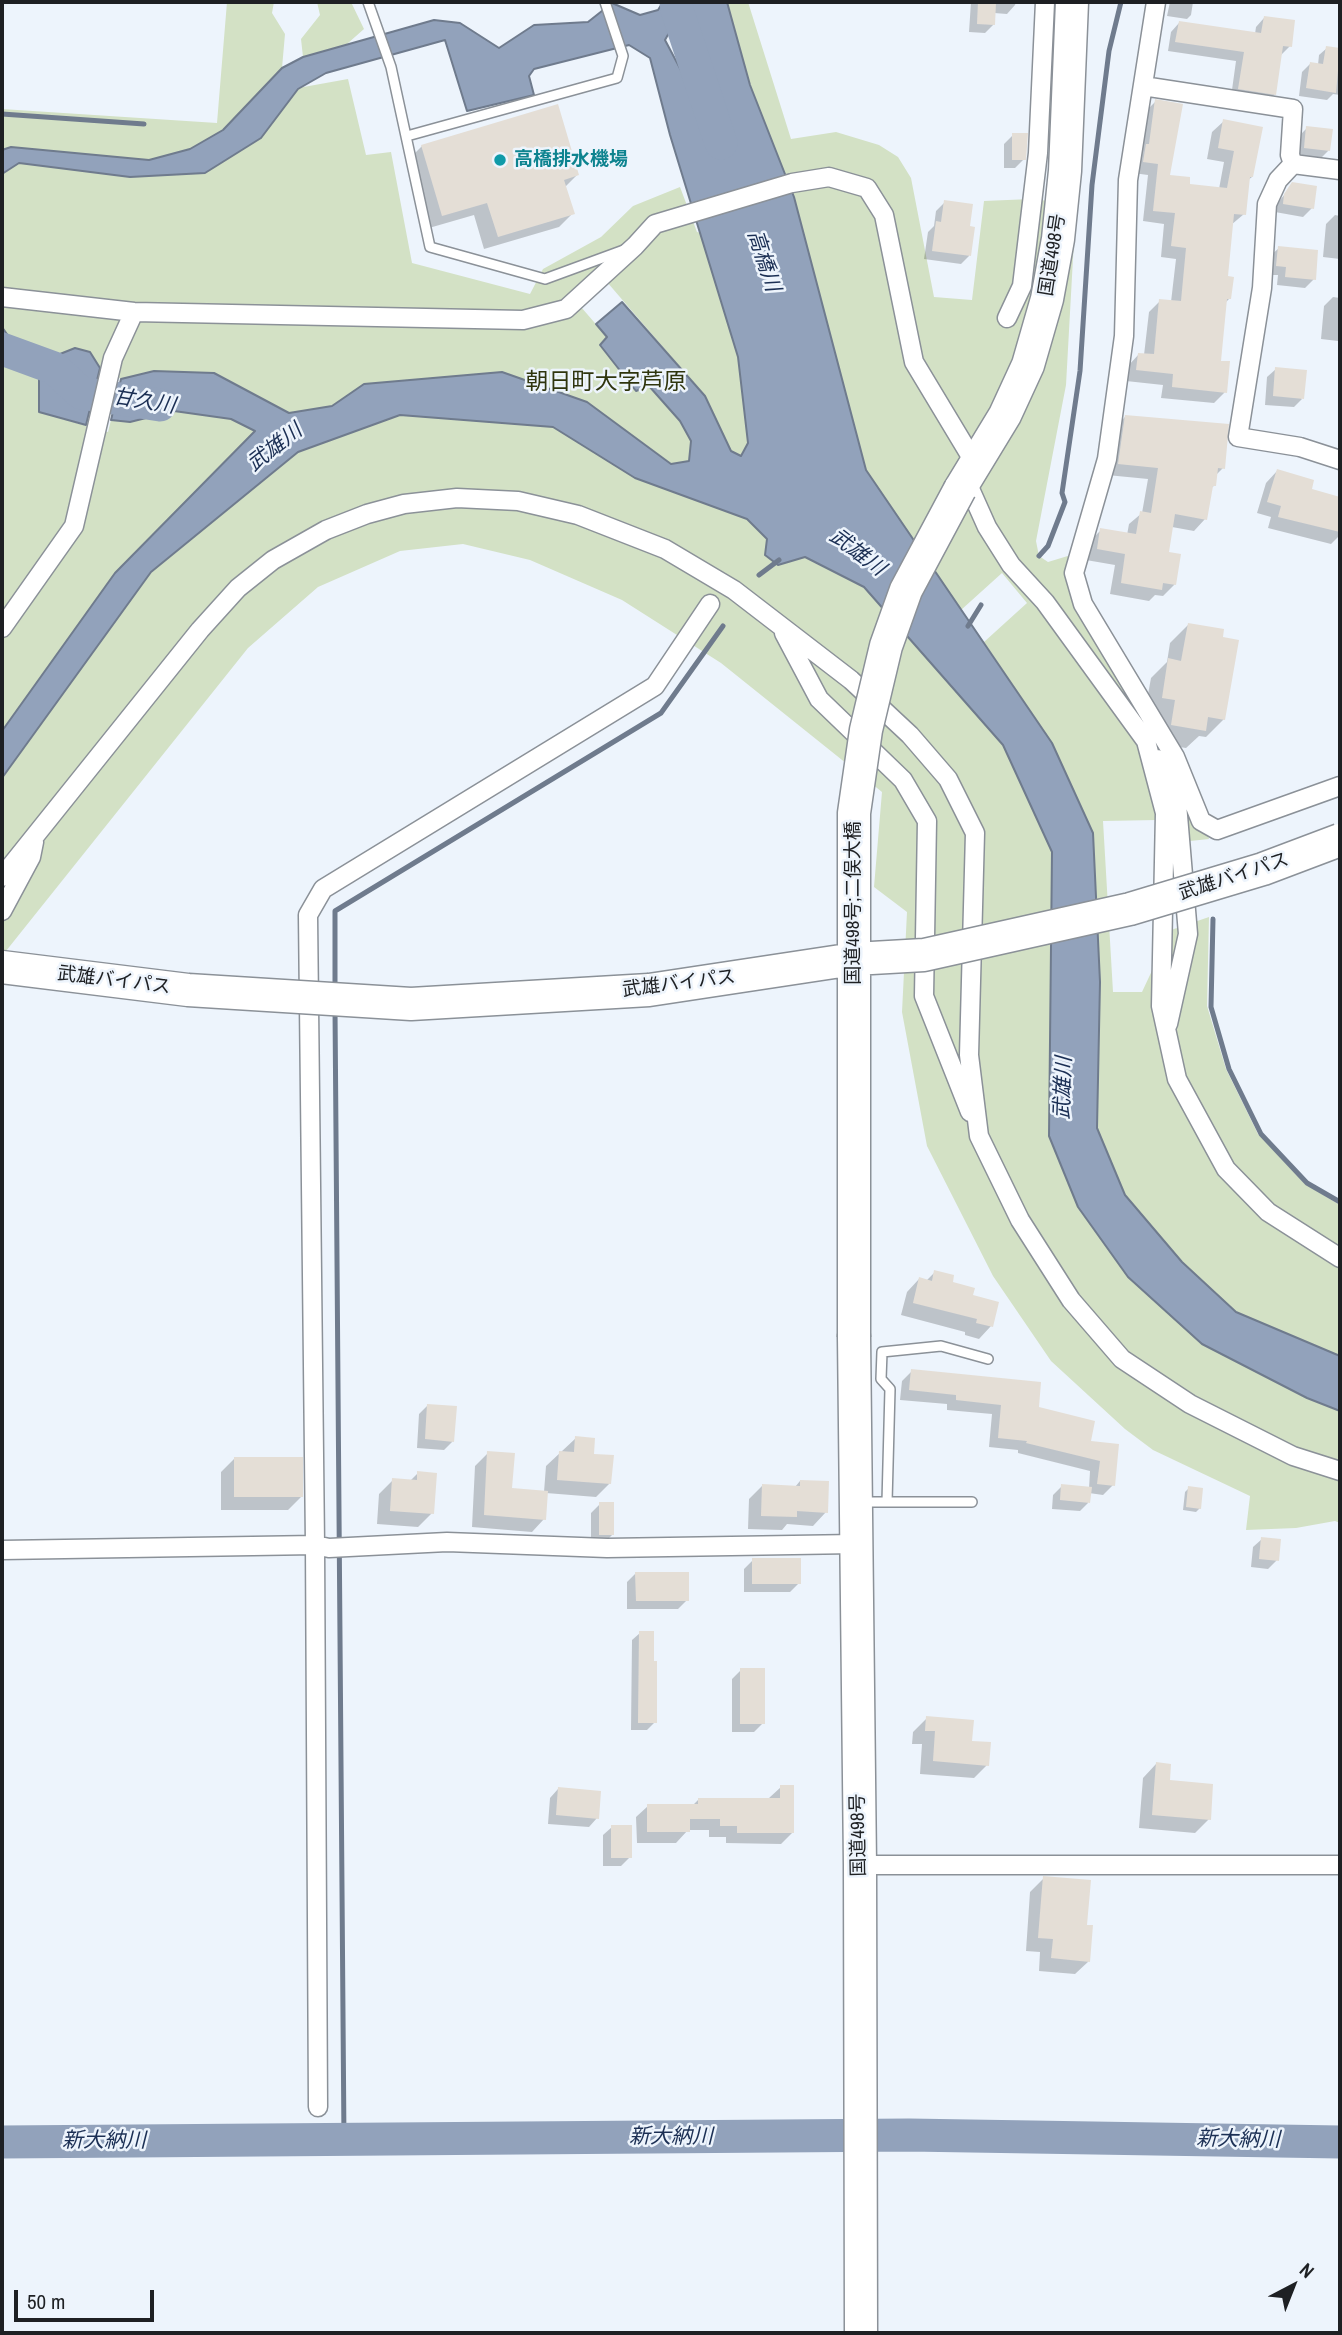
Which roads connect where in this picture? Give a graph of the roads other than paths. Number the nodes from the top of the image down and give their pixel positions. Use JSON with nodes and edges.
{"nodes":[{"id":1,"x":368,"y":2,"type":"edge"},
{"id":2,"x":605,"y":2,"type":"edge"},
{"id":3,"x":1045,"y":2,"type":"edge"},
{"id":4,"x":1156,"y":2,"type":"edge"},
{"id":5,"x":1062,"y":22,"type":"edge"},
{"id":6,"x":1143,"y":86,"type":"junction"},
{"id":7,"x":407,"y":136,"type":"junction"},
{"id":8,"x":1293,"y":164,"type":"junction"},
{"id":9,"x":1340,"y":170,"type":"edge"},
{"id":10,"x":635,"y":246,"type":"junction"},
{"id":11,"x":7,"y":298,"type":"edge"},
{"id":12,"x":134,"y":312,"type":"junction"},
{"id":13,"x":1007,"y":318,"type":"dead end"},
{"id":14,"x":1340,"y":460,"type":"edge"},
{"id":15,"x":967,"y":478,"type":"junction"},
{"id":16,"x":710,"y":604,"type":"dead end"},
{"id":17,"x":781,"y":626,"type":"junction"},
{"id":18,"x":2,"y":628,"type":"edge"},
{"id":19,"x":1146,"y":741,"type":"junction"},
{"id":20,"x":1340,"y":786,"type":"edge"},
{"id":21,"x":1184,"y":793,"type":"junction"},
{"id":22,"x":36,"y":832,"type":"junction"},
{"id":23,"x":1340,"y":840,"type":"edge"},
{"id":24,"x":2,"y":877,"type":"edge"},
{"id":25,"x":2,"y":912,"type":"edge"},
{"id":26,"x":854,"y":960,"type":"junction"},
{"id":27,"x":2,"y":967,"type":"edge"},
{"id":28,"x":1167,"y":1032,"type":"junction"},
{"id":29,"x":979,"y":1136,"type":"junction"},
{"id":30,"x":1340,"y":1258,"type":"edge"},
{"id":31,"x":854,"y":1338,"type":"joint"},
{"id":32,"x":988,"y":1359,"type":"dead end"},
{"id":33,"x":1340,"y":1471,"type":"edge"},
{"id":34,"x":855,"y":1502,"type":"junction"},
{"id":35,"x":887,"y":1502,"type":"junction"},
{"id":36,"x":972,"y":1502,"type":"dead end"},
{"id":37,"x":855,"y":1544,"type":"junction"},
{"id":38,"x":322,"y":1547,"type":"junction"},
{"id":39,"x":2,"y":1550,"type":"edge"},
{"id":40,"x":860,"y":1865,"type":"junction"},
{"id":41,"x":1340,"y":1865,"type":"edge"},
{"id":42,"x":318,"y":2107,"type":"dead end"},
{"id":43,"x":861,"y":2333,"type":"edge"}],
"edges":[{"from":1,"to":7,"type":"lane"},
{"from":2,"to":7,"type":"lane"},
{"from":3,"to":5,"type":"street"},
{"from":4,"to":6,"type":"street"},
{"from":5,"to":13,"type":"street"},
{"from":5,"to":15,"type":"highway","name":"国道498号"},
{"from":6,"to":8,"type":"street"},
{"from":6,"to":21,"type":"street"},
{"from":7,"to":10,"type":"lane"},
{"from":8,"to":9,"type":"street"},
{"from":8,"to":14,"type":"street"},
{"from":10,"to":12,"type":"street"},
{"from":10,"to":15,"type":"street"},
{"from":11,"to":12,"type":"street"},
{"from":12,"to":18,"type":"street"},
{"from":15,"to":19,"type":"street"},
{"from":15,"to":26,"type":"highway","name":"国道498号;二俣大橋","bridge":true},
{"from":16,"to":38,"type":"street"},
{"from":17,"to":22,"type":"street"},
{"from":17,"to":29,"type":"street"},
{"from":17,"to":29,"type":"street"},
{"from":19,"to":21,"type":"street"},
{"from":19,"to":28,"type":"street"},
{"from":20,"to":21,"type":"street"},
{"from":21,"to":28,"type":"street"},
{"from":22,"to":24,"type":"street"},
{"from":22,"to":25,"type":"street"},
{"from":23,"to":26,"type":"highway","name":"武雄バイパス","bridge":true},
{"from":26,"to":27,"type":"highway","name":"武雄バイパス","bridge":true},
{"from":26,"to":31,"type":"highway","name":"国道498号;二俣大橋","bridge":true},
{"from":28,"to":30,"type":"street"},
{"from":29,"to":33,"type":"street"},
{"from":31,"to":34,"type":"highway","name":"国道498号"},
{"from":32,"to":35,"type":"lane"},
{"from":34,"to":35,"type":"lane"},
{"from":34,"to":37,"type":"highway","name":"国道498号"},
{"from":35,"to":36,"type":"lane"},
{"from":37,"to":38,"type":"street"},
{"from":37,"to":40,"type":"highway","name":"国道498号"},
{"from":38,"to":39,"type":"street"},
{"from":38,"to":42,"type":"street"},
{"from":40,"to":41,"type":"street"},
{"from":40,"to":43,"type":"highway","name":"国道498号"}]}
